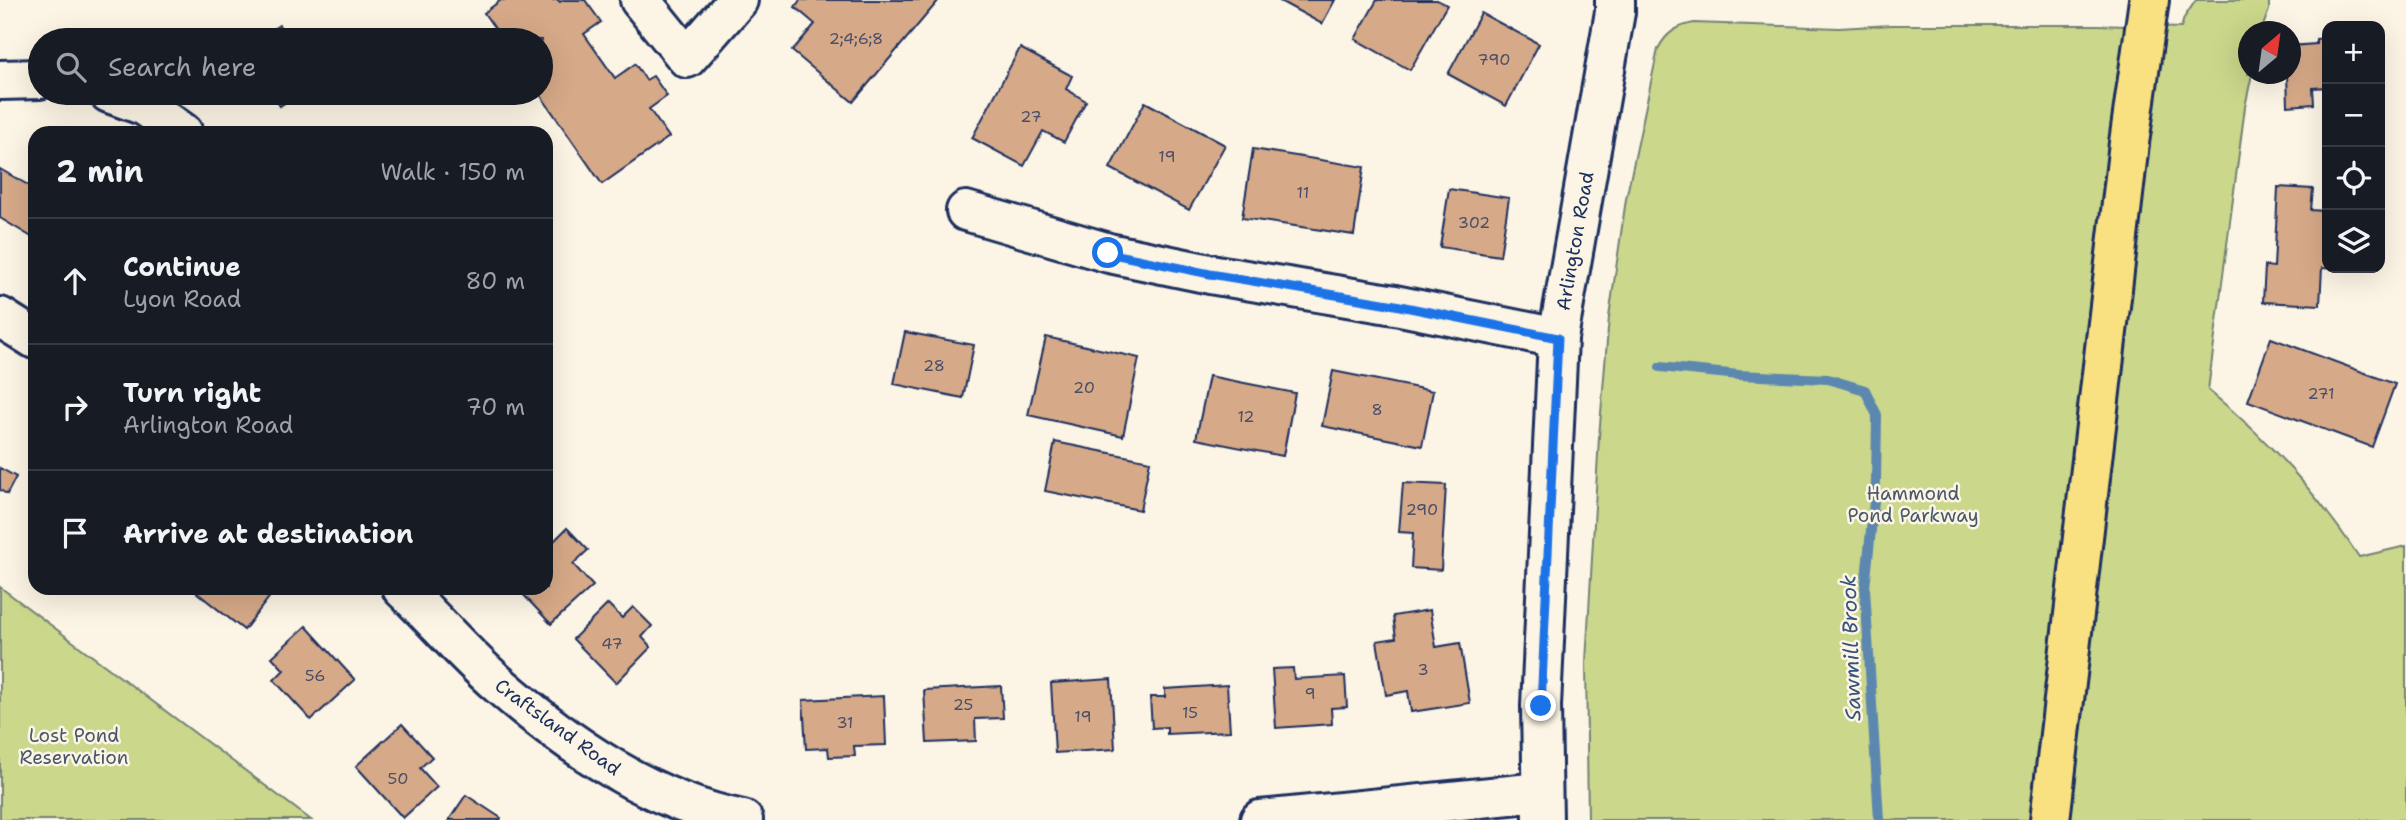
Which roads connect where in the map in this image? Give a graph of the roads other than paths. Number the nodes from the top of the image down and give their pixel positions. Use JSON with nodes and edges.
{"nodes":[{"id":1,"x":640,"y":0,"type":"edge"},
{"id":2,"x":738,"y":0,"type":"edge"},
{"id":3,"x":1615,"y":0,"type":"edge"},
{"id":4,"x":2149,"y":0,"type":"edge"},
{"id":5,"x":28,"y":79,"type":"edge"},
{"id":6,"x":0,"y":80,"type":"edge"},
{"id":7,"x":142,"y":105,"type":"edge"},
{"id":8,"x":173,"y":126,"type":"edge"},
{"id":9,"x":967,"y":211,"type":"dead end"},
{"id":10,"x":0,"y":317,"type":"edge"},
{"id":11,"x":28,"y":335,"type":"edge"},
{"id":12,"x":1558,"y":338,"type":"junction"},
{"id":13,"x":409,"y":595,"type":"edge"},
{"id":14,"x":1542,"y":806,"type":"edge"},
{"id":15,"x":743,"y":820,"type":"edge"},
{"id":16,"x":1259,"y":820,"type":"edge"},
{"id":17,"x":2050,"y":820,"type":"edge"}],
"edges":[{"from":1,"to":2,"type":"street"},
{"from":3,"to":12,"type":"street","name":"Arlington Road"},
{"from":4,"to":17,"type":"main road"},
{"from":5,"to":6,"type":"street"},
{"from":7,"to":8,"type":"street"},
{"from":9,"to":12,"type":"street"},
{"from":10,"to":11,"type":"street"},
{"from":12,"to":14,"type":"street","name":"Arlington Road"},
{"from":13,"to":15,"type":"street","name":"Craftsland Road"},
{"from":14,"to":16,"type":"street"}]}
